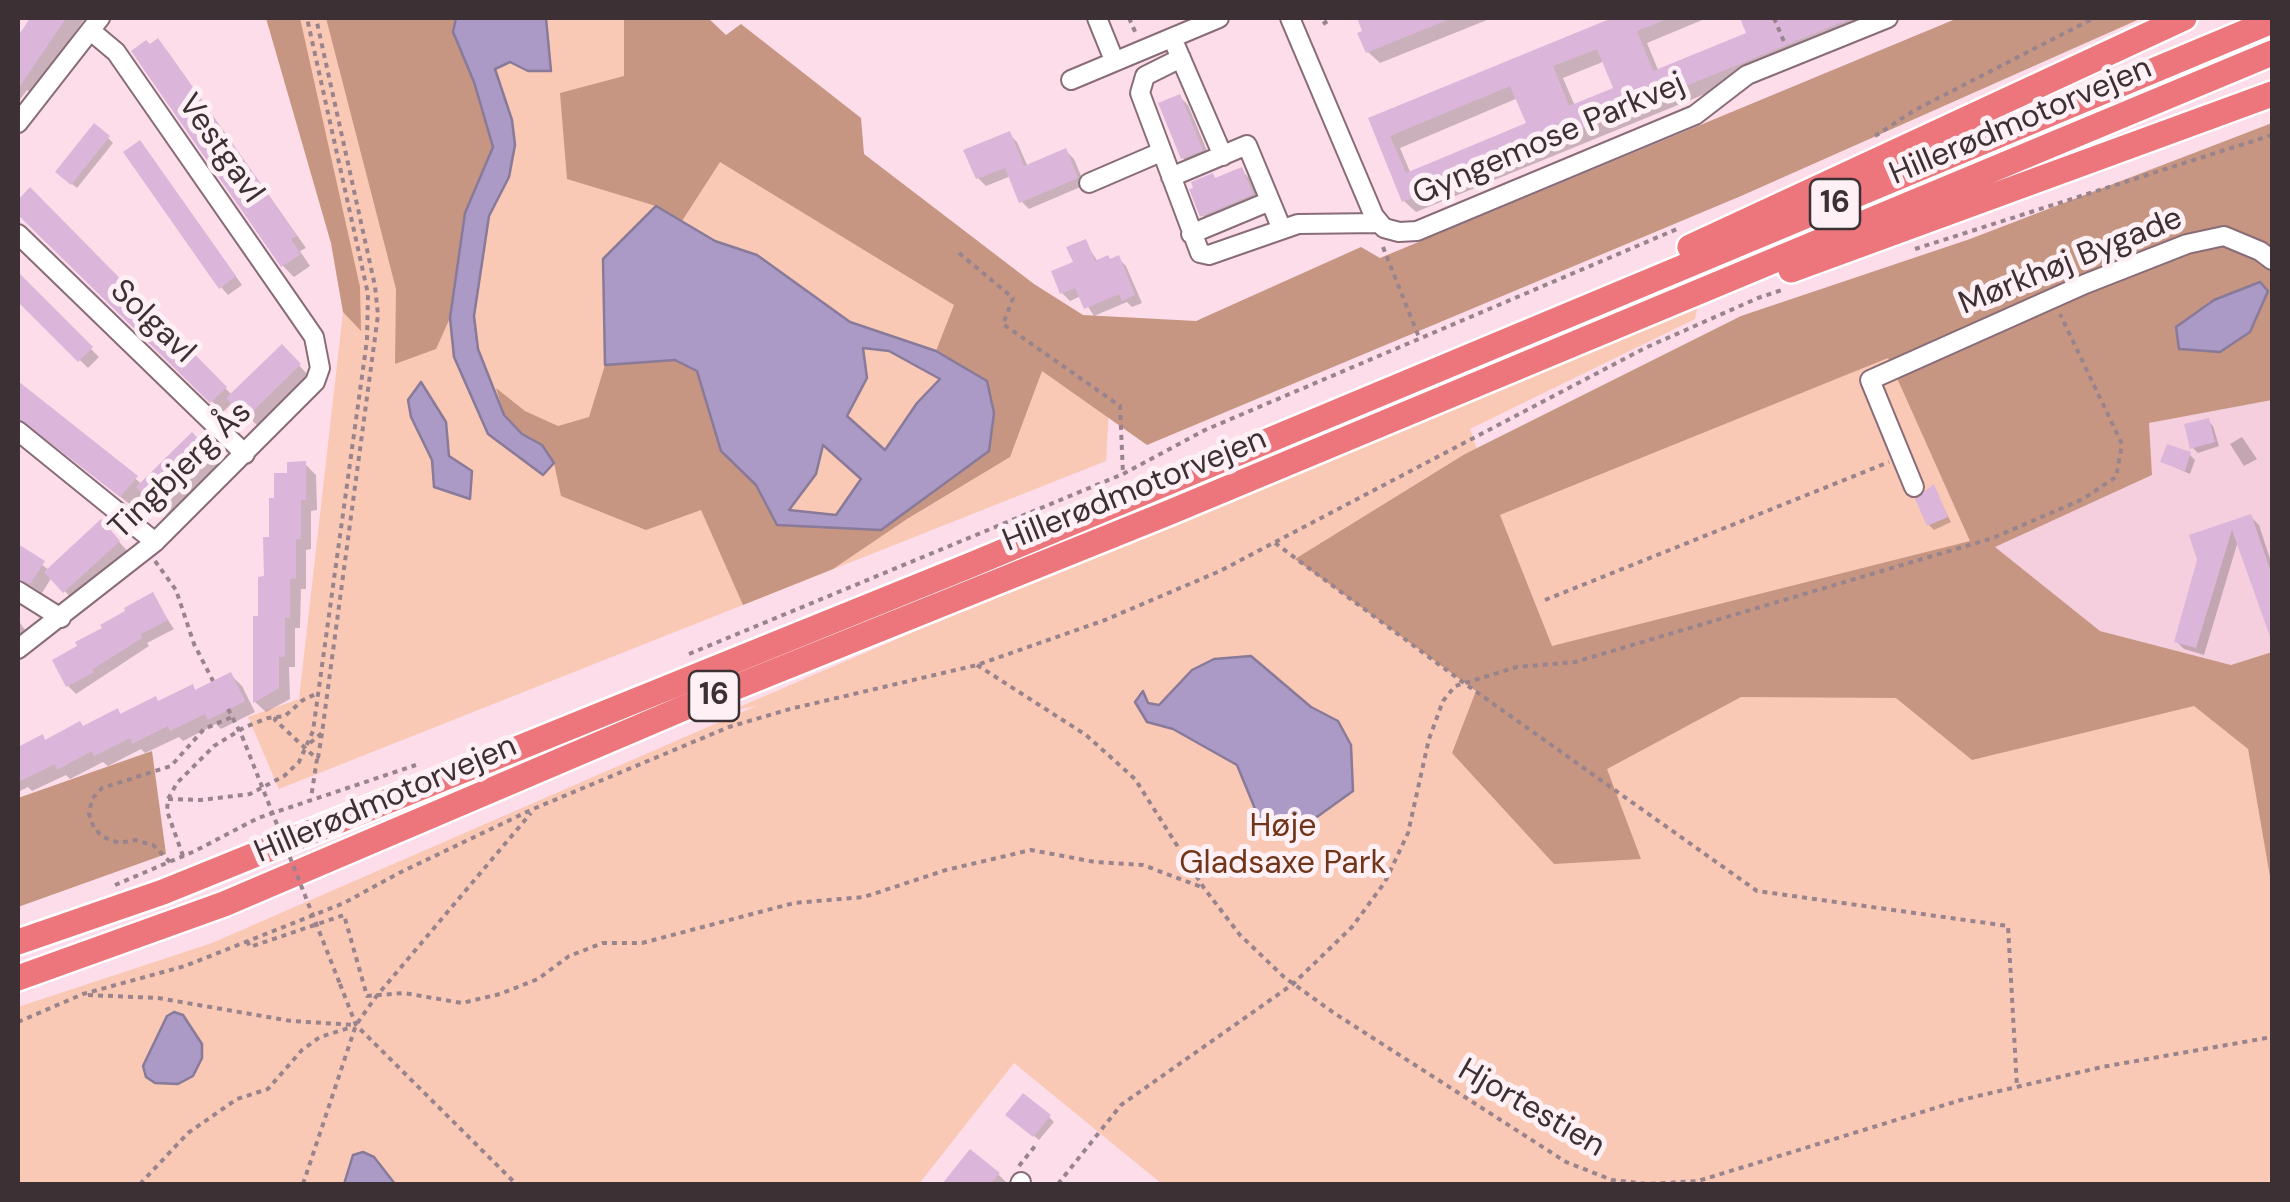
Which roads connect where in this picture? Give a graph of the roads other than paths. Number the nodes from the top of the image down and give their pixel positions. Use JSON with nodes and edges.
{"nodes":[{"id":1,"x":1097,"y":18,"type":"edge"},
{"id":2,"x":1220,"y":18,"type":"edge"},
{"id":3,"x":1290,"y":18,"type":"edge"},
{"id":4,"x":1888,"y":18,"type":"edge"},
{"id":5,"x":2184,"y":18,"type":"edge"},
{"id":6,"x":2272,"y":21,"type":"edge"},
{"id":7,"x":96,"y":24,"type":"edge"},
{"id":8,"x":1172,"y":37,"type":"junction"},
{"id":9,"x":2272,"y":53,"type":"edge"},
{"id":10,"x":1180,"y":58,"type":"junction"},
{"id":11,"x":1114,"y":60,"type":"junction"},
{"id":12,"x":1071,"y":80,"type":"dead end"},
{"id":13,"x":2272,"y":94,"type":"edge"},
{"id":14,"x":18,"y":124,"type":"edge"},
{"id":15,"x":1162,"y":152,"type":"junction"},
{"id":16,"x":1223,"y":156,"type":"junction"},
{"id":17,"x":1170,"y":178,"type":"junction"},
{"id":18,"x":1089,"y":183,"type":"dead end"},
{"id":19,"x":1270,"y":201,"type":"junction"},
{"id":20,"x":1382,"y":225,"type":"junction"},
{"id":21,"x":1282,"y":227,"type":"junction"},
{"id":22,"x":18,"y":234,"type":"edge"},
{"id":23,"x":1191,"y":234,"type":"junction"},
{"id":24,"x":2272,"y":260,"type":"edge"},
{"id":25,"x":294,"y":308,"type":"joint"},
{"id":26,"x":1615,"y":326,"type":"junction"},
{"id":27,"x":1397,"y":386,"type":"junction"},
{"id":28,"x":18,"y":430,"type":"edge"},
{"id":29,"x":245,"y":454,"type":"junction"},
{"id":30,"x":1914,"y":487,"type":"dead end"},
{"id":31,"x":150,"y":546,"type":"junction"},
{"id":32,"x":18,"y":591,"type":"edge"},
{"id":33,"x":61,"y":618,"type":"junction"},
{"id":34,"x":18,"y":649,"type":"edge"},
{"id":35,"x":18,"y":942,"type":"edge"},
{"id":36,"x":18,"y":978,"type":"edge"}],
"edges":[{"from":1,"to":11,"type":"street"},
{"from":2,"to":8,"type":"street"},
{"from":3,"to":20,"type":"street","name":"Gyngemose Parkvej"},
{"from":4,"to":20,"type":"street","name":"Gyngemose Parkvej"},
{"from":5,"to":27,"type":"highway"},
{"from":6,"to":27,"type":"highway","name":"Hillerødmotorvejen","number":"16"},
{"from":7,"to":14,"type":"street"},
{"from":7,"to":25,"type":"street","name":"Vestgavl"},
{"from":8,"to":10,"type":"street"},
{"from":8,"to":11,"type":"street"},
{"from":9,"to":26,"type":"highway","name":"Hillerødmotorvejen","number":"16"},
{"from":10,"to":15,"type":"street"},
{"from":10,"to":16,"type":"street"},
{"from":11,"to":12,"type":"street"},
{"from":13,"to":26,"type":"highway"},
{"from":15,"to":17,"type":"street"},
{"from":15,"to":18,"type":"street"},
{"from":16,"to":17,"type":"street"},
{"from":16,"to":19,"type":"street"},
{"from":17,"to":23,"type":"street"},
{"from":19,"to":21,"type":"street"},
{"from":19,"to":23,"type":"street"},
{"from":20,"to":21,"type":"street"},
{"from":21,"to":23,"type":"street"},
{"from":22,"to":29,"type":"street","name":"Solgavl"},
{"from":24,"to":30,"type":"street","name":"Mørkhøj Bygade"},
{"from":25,"to":29,"type":"street","name":"Tingbjerg Ås"},
{"from":26,"to":36,"type":"highway","name":"Hillerødmotorvejen","number":"16"},
{"from":27,"to":35,"type":"highway","name":"Hillerødmotorvejen","number":"16"},
{"from":28,"to":31,"type":"street"},
{"from":29,"to":31,"type":"street","name":"Tingbjerg Ås"},
{"from":31,"to":33,"type":"street","name":"Tingbjerg Ås"},
{"from":32,"to":33,"type":"street"},
{"from":33,"to":34,"type":"street","name":"Tingbjerg Ås"}]}
